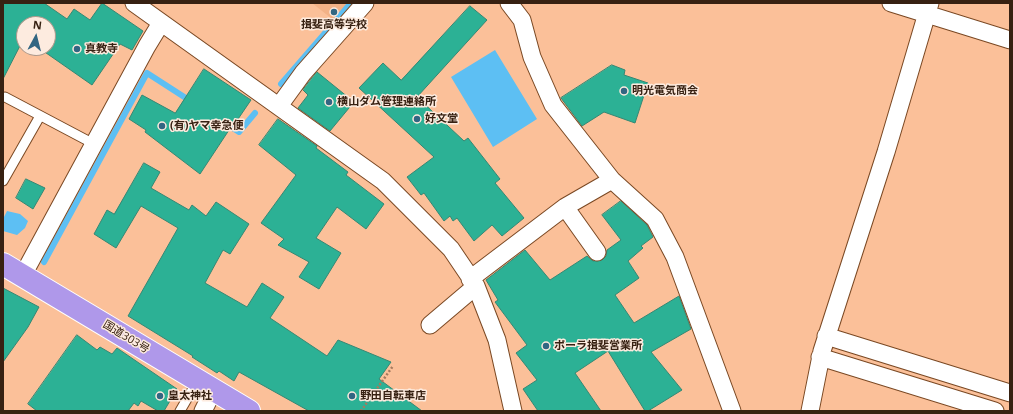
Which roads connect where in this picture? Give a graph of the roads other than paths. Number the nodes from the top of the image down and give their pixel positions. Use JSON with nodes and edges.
{"nodes":[{"id":1,"x":134,"y":3,"type":"edge"},
{"id":2,"x":365,"y":3,"type":"edge"},
{"id":3,"x":509,"y":3,"type":"edge"},
{"id":4,"x":891,"y":3,"type":"edge"},
{"id":5,"x":929,"y":9,"type":"edge"},
{"id":6,"x":161,"y":24,"type":"junction"},
{"id":7,"x":1010,"y":40,"type":"edge"},
{"id":8,"x":5,"y":98,"type":"dead end"},
{"id":9,"x":279,"y":106,"type":"junction"},
{"id":10,"x":40,"y":116,"type":"junction"},
{"id":11,"x":94,"y":144,"type":"junction"},
{"id":12,"x":612,"y":180,"type":"junction"},
{"id":13,"x":3,"y":181,"type":"edge"},
{"id":14,"x":565,"y":207,"type":"junction"},
{"id":15,"x":597,"y":252,"type":"dead end"},
{"id":16,"x":3,"y":264,"type":"edge"},
{"id":17,"x":23,"y":275,"type":"junction"},
{"id":18,"x":473,"y":283,"type":"junction"},
{"id":19,"x":430,"y":325,"type":"dead end"},
{"id":20,"x":826,"y":336,"type":"junction"},
{"id":21,"x":820,"y":357,"type":"junction"},
{"id":22,"x":206,"y":384,"type":"junction"},
{"id":23,"x":1010,"y":393,"type":"edge"},
{"id":24,"x":180,"y":411,"type":"edge"},
{"id":25,"x":203,"y":411,"type":"edge"},
{"id":26,"x":249,"y":411,"type":"edge"},
{"id":27,"x":513,"y":411,"type":"edge"},
{"id":28,"x":732,"y":411,"type":"edge"},
{"id":29,"x":810,"y":411,"type":"edge"},
{"id":30,"x":995,"y":411,"type":"edge"}],
"edges":[{"from":1,"to":6,"type":"street"},
{"from":2,"to":9,"type":"street"},
{"from":3,"to":12,"type":"street"},
{"from":4,"to":5,"type":"street"},
{"from":5,"to":7,"type":"street"},
{"from":5,"to":20,"type":"street"},
{"from":6,"to":9,"type":"street"},
{"from":6,"to":11,"type":"street"},
{"from":8,"to":10,"type":"lane"},
{"from":9,"to":18,"type":"street"},
{"from":10,"to":11,"type":"lane"},
{"from":10,"to":13,"type":"lane"},
{"from":11,"to":17,"type":"street"},
{"from":12,"to":14,"type":"street"},
{"from":12,"to":28,"type":"street"},
{"from":14,"to":15,"type":"street"},
{"from":14,"to":18,"type":"street"},
{"from":16,"to":17,"type":"highway","name":"国道303号"},
{"from":17,"to":22,"type":"highway","name":"国道303号"},
{"from":18,"to":19,"type":"street"},
{"from":18,"to":27,"type":"street"},
{"from":20,"to":21,"type":"street"},
{"from":20,"to":23,"type":"street"},
{"from":21,"to":29,"type":"street"},
{"from":21,"to":30,"type":"street"},
{"from":22,"to":24,"type":"lane"},
{"from":22,"to":25,"type":"street"},
{"from":22,"to":26,"type":"highway","name":"国道303号"}]}
